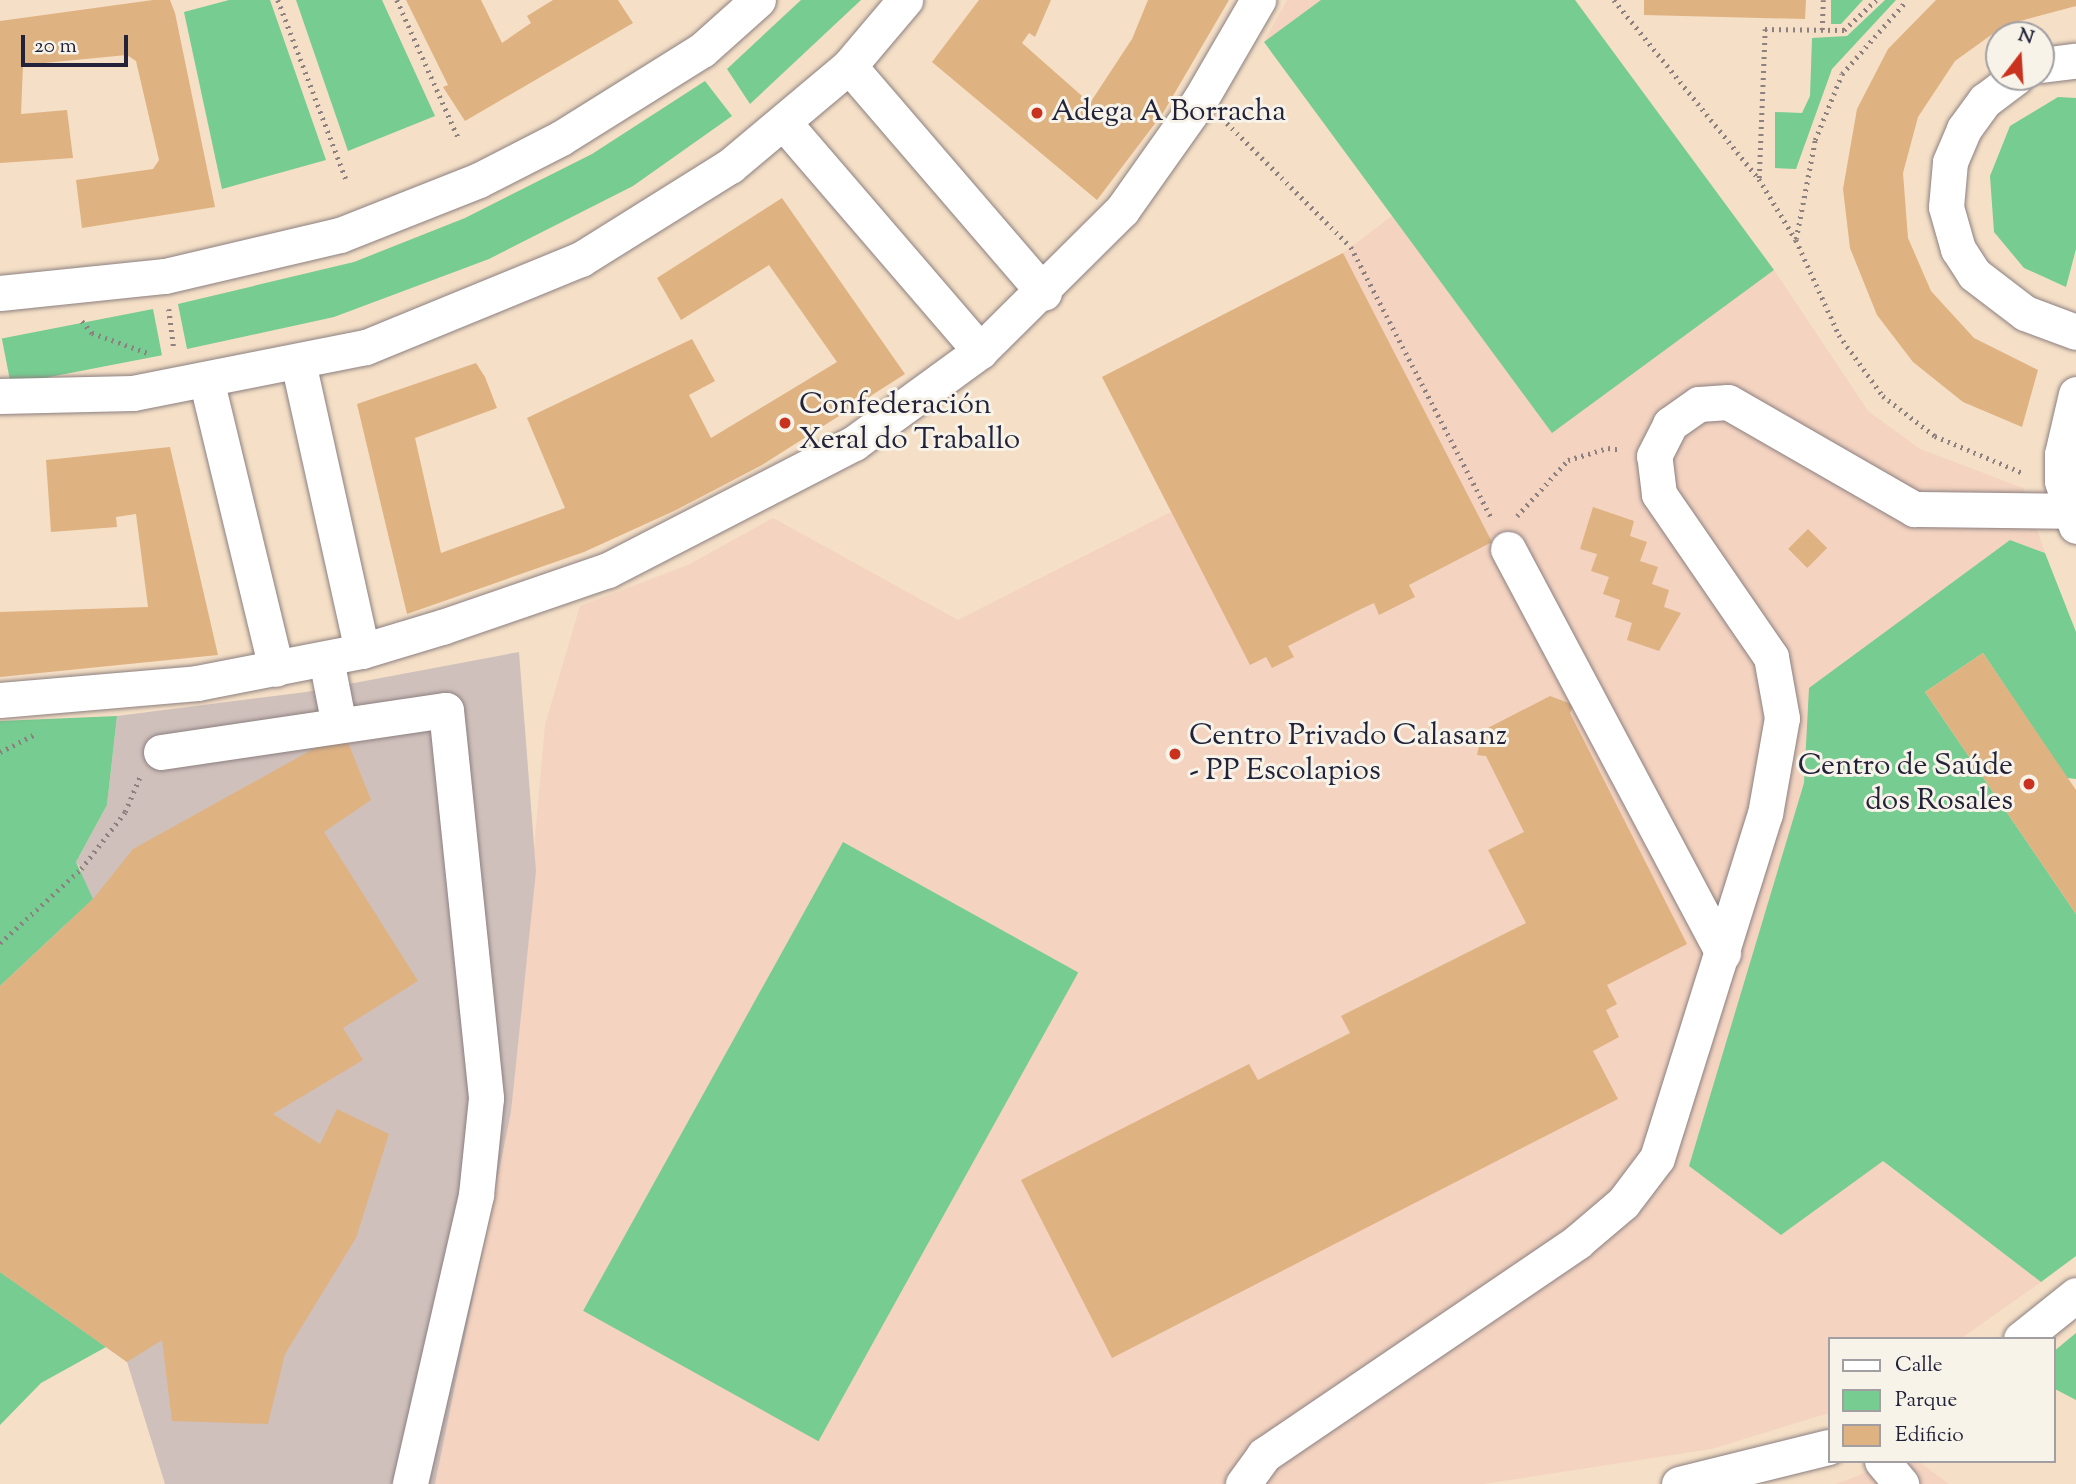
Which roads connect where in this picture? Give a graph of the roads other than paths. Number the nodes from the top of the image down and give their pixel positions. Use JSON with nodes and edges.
{"nodes":[{"id":1,"x":758,"y":0,"type":"edge"},
{"id":2,"x":905,"y":0,"type":"edge"},
{"id":3,"x":1258,"y":0,"type":"edge"},
{"id":4,"x":2076,"y":61,"type":"edge"},
{"id":5,"x":2055,"y":63,"type":"edge"},
{"id":6,"x":849,"y":66,"type":"junction"},
{"id":7,"x":1997,"y":91,"type":"edge"},
{"id":8,"x":784,"y":122,"type":"junction"},
{"id":9,"x":0,"y":293,"type":"edge"},
{"id":10,"x":1044,"y":293,"type":"junction"},
{"id":11,"x":2076,"y":332,"type":"edge"},
{"id":12,"x":980,"y":351,"type":"junction"},
{"id":13,"x":298,"y":362,"type":"junction"},
{"id":14,"x":191,"y":372,"type":"junction"},
{"id":15,"x":2076,"y":394,"type":"edge"},
{"id":16,"x":0,"y":396,"type":"edge"},
{"id":17,"x":2073,"y":518,"type":"edge"},
{"id":18,"x":1504,"y":542,"type":"road end"},
{"id":19,"x":362,"y":651,"type":"junction"},
{"id":20,"x":326,"y":659,"type":"junction"},
{"id":21,"x":276,"y":669,"type":"junction"},
{"id":22,"x":0,"y":700,"type":"edge"},
{"id":23,"x":338,"y":725,"type":"junction"},
{"id":24,"x":161,"y":752,"type":"road end"},
{"id":25,"x":1723,"y":953,"type":"junction"},
{"id":26,"x":2076,"y":1295,"type":"edge"},
{"id":27,"x":2024,"y":1337,"type":"edge"},
{"id":28,"x":1828,"y":1447,"type":"edge"},
{"id":29,"x":1884,"y":1463,"type":"edge"},
{"id":30,"x":410,"y":1484,"type":"edge"},
{"id":31,"x":1243,"y":1484,"type":"edge"},
{"id":32,"x":1679,"y":1484,"type":"edge"},
{"id":33,"x":1900,"y":1484,"type":"edge"}],
"edges":[{"from":1,"to":9,"type":"street"},
{"from":2,"to":6,"type":"street"},
{"from":3,"to":10,"type":"street"},
{"from":4,"to":5,"type":"street"},
{"from":6,"to":8,"type":"street"},
{"from":6,"to":10,"type":"street"},
{"from":7,"to":11,"type":"street"},
{"from":8,"to":12,"type":"street"},
{"from":8,"to":13,"type":"street"},
{"from":10,"to":12,"type":"street"},
{"from":12,"to":19,"type":"street"},
{"from":13,"to":14,"type":"street"},
{"from":13,"to":19,"type":"street"},
{"from":14,"to":16,"type":"street"},
{"from":14,"to":21,"type":"street"},
{"from":15,"to":17,"type":"street"},
{"from":17,"to":25,"type":"street"},
{"from":18,"to":25,"type":"street"},
{"from":19,"to":20,"type":"street"},
{"from":20,"to":21,"type":"street"},
{"from":20,"to":23,"type":"street"},
{"from":21,"to":22,"type":"street"},
{"from":23,"to":24,"type":"street"},
{"from":23,"to":30,"type":"street"},
{"from":25,"to":31,"type":"street"},
{"from":26,"to":27,"type":"street"},
{"from":28,"to":32,"type":"street"},
{"from":29,"to":33,"type":"street"}]}
